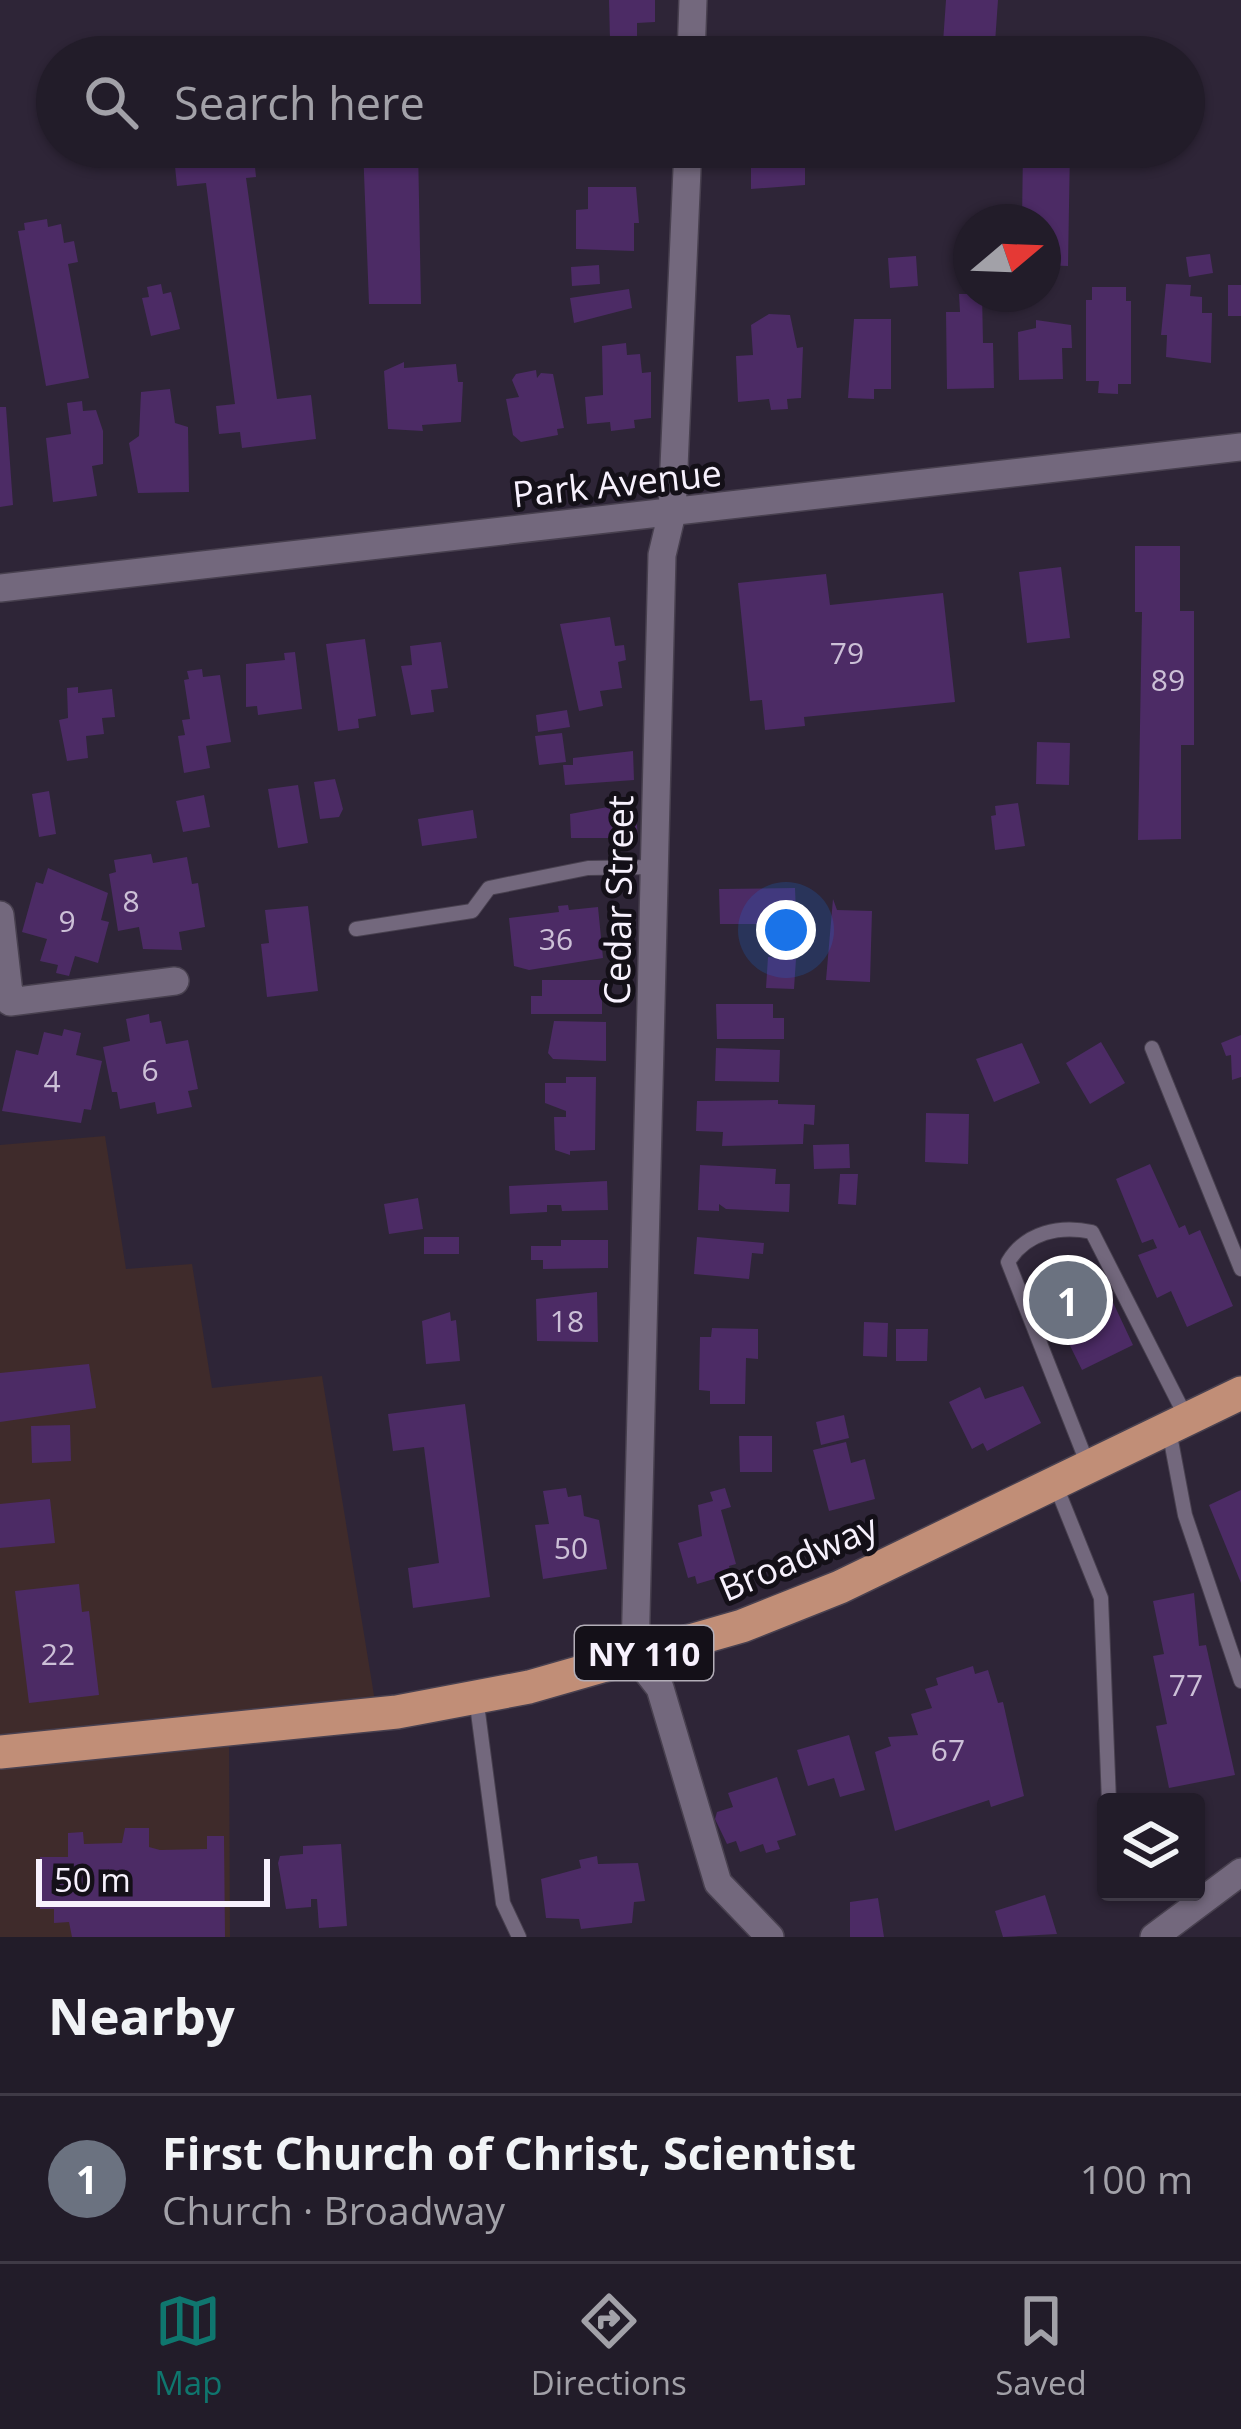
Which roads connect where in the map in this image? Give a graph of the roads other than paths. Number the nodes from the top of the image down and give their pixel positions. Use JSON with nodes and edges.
{"nodes":[{"id":1,"x":693,"y":0,"type":"edge"},
{"id":2,"x":692,"y":36,"type":"edge"},
{"id":3,"x":687,"y":168,"type":"edge"},
{"id":4,"x":1241,"y":447,"type":"edge"},
{"id":5,"x":672,"y":513,"type":"junction"},
{"id":6,"x":0,"y":588,"type":"edge"},
{"id":7,"x":655,"y":868,"type":"junction"},
{"id":8,"x":0,"y":915,"type":"edge"},
{"id":9,"x":356,"y":929,"type":"dead end"},
{"id":10,"x":176,"y":981,"type":"dead end"},
{"id":11,"x":1152,"y":1048,"type":"dead end"},
{"id":12,"x":1241,"y":1269,"type":"edge"},
{"id":13,"x":1241,"y":1393,"type":"edge"},
{"id":14,"x":1177,"y":1421,"type":"junction"},
{"id":15,"x":1088,"y":1465,"type":"junction"},
{"id":16,"x":1054,"y":1481,"type":"junction"},
{"id":17,"x":635,"y":1656,"type":"junction"},
{"id":18,"x":1240,"y":1680,"type":"edge"},
{"id":19,"x":476,"y":1697,"type":"junction"},
{"id":20,"x":0,"y":1752,"type":"edge"},
{"id":21,"x":1109,"y":1793,"type":"edge"},
{"id":22,"x":1241,"y":1872,"type":"edge"},
{"id":23,"x":519,"y":1937,"type":"edge"},
{"id":24,"x":770,"y":1937,"type":"edge"},
{"id":25,"x":1154,"y":1937,"type":"edge"}],
"edges":[{"from":1,"to":2,"type":"street"},
{"from":3,"to":5,"type":"street","name":"Cedar Street"},
{"from":4,"to":5,"type":"street","name":"Park Avenue"},
{"from":5,"to":6,"type":"street","name":"Park Avenue"},
{"from":5,"to":7,"type":"street","name":"Cedar Street"},
{"from":7,"to":9,"type":"lane"},
{"from":7,"to":17,"type":"street","name":"Cedar Street"},
{"from":8,"to":10,"type":"street"},
{"from":11,"to":12,"type":"lane"},
{"from":13,"to":14,"type":"main road","name":"Broadway","number":"NY 110"},
{"from":14,"to":15,"type":"main road","name":"Broadway","number":"NY 110"},
{"from":14,"to":15,"type":"lane"},
{"from":14,"to":18,"type":"lane"},
{"from":15,"to":16,"type":"main road","name":"Broadway","number":"NY 110"},
{"from":16,"to":17,"type":"main road","name":"Broadway","number":"NY 110"},
{"from":16,"to":21,"type":"lane"},
{"from":17,"to":19,"type":"main road","name":"Broadway","number":"NY 110"},
{"from":17,"to":24,"type":"street"},
{"from":19,"to":20,"type":"main road","name":"Broadway","number":"NY 110"},
{"from":19,"to":23,"type":"lane"},
{"from":22,"to":25,"type":"street"}]}
